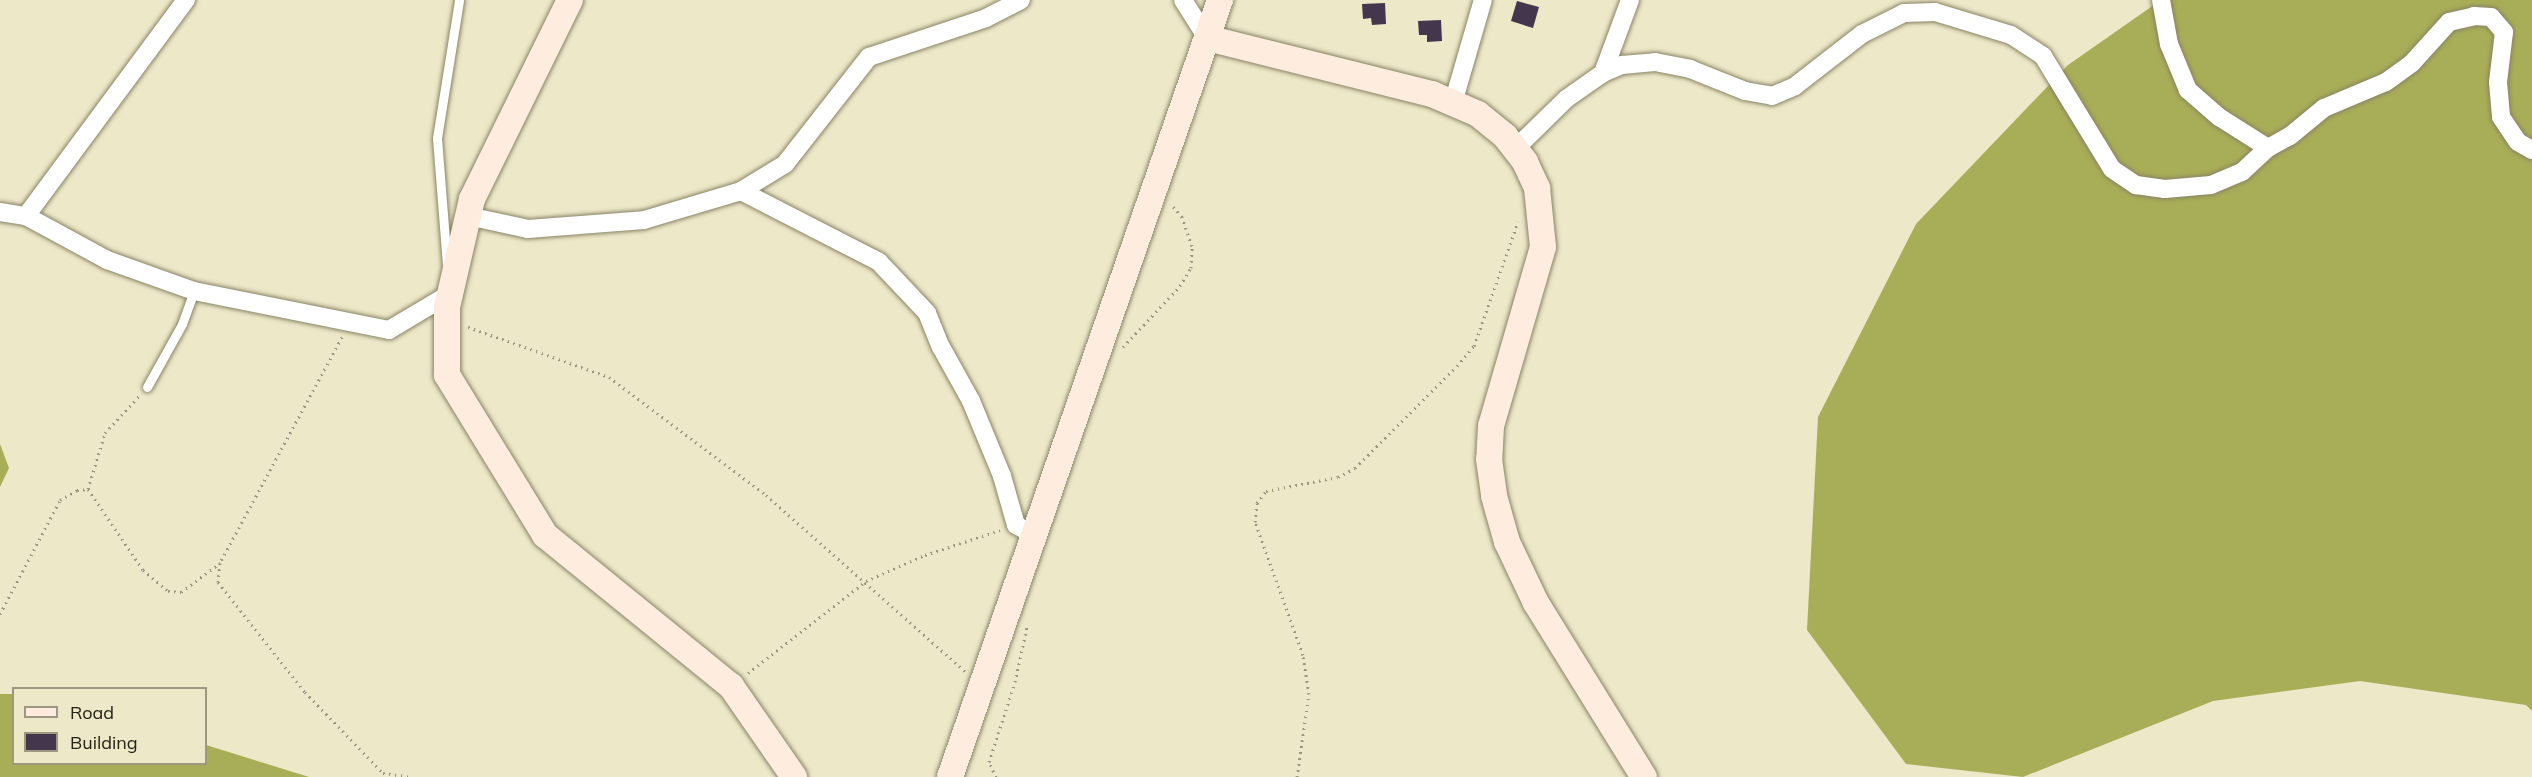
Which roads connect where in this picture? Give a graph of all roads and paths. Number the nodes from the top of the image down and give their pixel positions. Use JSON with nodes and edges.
{"nodes":[{"id":1,"x":186,"y":0,"type":"edge"},
{"id":2,"x":459,"y":0,"type":"edge"},
{"id":3,"x":570,"y":0,"type":"edge"},
{"id":4,"x":1021,"y":0,"type":"edge"},
{"id":5,"x":1184,"y":0,"type":"edge"},
{"id":6,"x":1220,"y":0,"type":"edge"},
{"id":7,"x":1483,"y":0,"type":"edge"},
{"id":8,"x":1629,"y":0,"type":"edge"},
{"id":9,"x":2161,"y":0,"type":"edge"},
{"id":10,"x":1207,"y":38,"type":"junction"},
{"id":11,"x":1603,"y":73,"type":"junction"},
{"id":12,"x":1453,"y":103,"type":"junction"},
{"id":13,"x":2268,"y":148,"type":"junction"},
{"id":14,"x":1515,"y":149,"type":"junction"},
{"id":15,"x":2532,"y":150,"type":"edge"},
{"id":16,"x":1156,"y":184,"type":"junction"},
{"id":17,"x":1537,"y":188,"type":"junction"},
{"id":18,"x":741,"y":191,"type":"junction"},
{"id":19,"x":0,"y":212,"type":"edge"},
{"id":20,"x":26,"y":216,"type":"junction"},
{"id":21,"x":468,"y":216,"type":"junction"},
{"id":22,"x":194,"y":291,"type":"junction"},
{"id":23,"x":450,"y":293,"type":"junction"},
{"id":24,"x":446,"y":319,"type":"junction"},
{"id":25,"x":351,"y":322,"type":"junction"},
{"id":26,"x":1117,"y":356,"type":"dead end"},
{"id":27,"x":147,"y":387,"type":"joint"},
{"id":28,"x":88,"y":489,"type":"junction"},
{"id":29,"x":1025,"y":530,"type":"junction"},
{"id":30,"x":220,"y":563,"type":"junction"},
{"id":31,"x":866,"y":581,"type":"junction"},
{"id":32,"x":0,"y":614,"type":"edge"},
{"id":33,"x":1028,"y":620,"type":"dead end"},
{"id":34,"x":731,"y":686,"type":"junction"},
{"id":35,"x":982,"y":686,"type":"junction"},
{"id":36,"x":410,"y":777,"type":"edge"},
{"id":37,"x":794,"y":777,"type":"edge"},
{"id":38,"x":950,"y":777,"type":"edge"},
{"id":39,"x":996,"y":777,"type":"edge"},
{"id":40,"x":1297,"y":777,"type":"edge"},
{"id":41,"x":1644,"y":777,"type":"edge"}],
"edges":[{"from":1,"to":20,"type":"street"},
{"from":2,"to":23,"type":"lane"},
{"from":3,"to":21,"type":"street"},
{"from":4,"to":18,"type":"street"},
{"from":5,"to":10,"type":"street"},
{"from":6,"to":10,"type":"street"},
{"from":7,"to":12,"type":"street"},
{"from":8,"to":11,"type":"street"},
{"from":9,"to":13,"type":"street"},
{"from":10,"to":12,"type":"street"},
{"from":10,"to":16,"type":"street"},
{"from":11,"to":13,"type":"street"},
{"from":11,"to":14,"type":"street"},
{"from":12,"to":14,"type":"street"},
{"from":13,"to":15,"type":"street"},
{"from":14,"to":17,"type":"street"},
{"from":16,"to":26,"type":"path"},
{"from":16,"to":29,"type":"street"},
{"from":17,"to":40,"type":"path"},
{"from":17,"to":41,"type":"street"},
{"from":18,"to":21,"type":"street"},
{"from":18,"to":29,"type":"street"},
{"from":19,"to":20,"type":"street"},
{"from":20,"to":22,"type":"street"},
{"from":21,"to":23,"type":"street"},
{"from":22,"to":25,"type":"street"},
{"from":22,"to":27,"type":"lane"},
{"from":23,"to":24,"type":"street"},
{"from":23,"to":25,"type":"street"},
{"from":24,"to":31,"type":"path"},
{"from":24,"to":34,"type":"street"},
{"from":25,"to":30,"type":"path"},
{"from":27,"to":28,"type":"path"},
{"from":28,"to":30,"type":"path"},
{"from":28,"to":32,"type":"path"},
{"from":29,"to":31,"type":"path"},
{"from":29,"to":35,"type":"street"},
{"from":30,"to":36,"type":"path"},
{"from":31,"to":34,"type":"path"},
{"from":31,"to":35,"type":"path"},
{"from":33,"to":39,"type":"path"},
{"from":34,"to":37,"type":"street"},
{"from":35,"to":38,"type":"street"}]}
